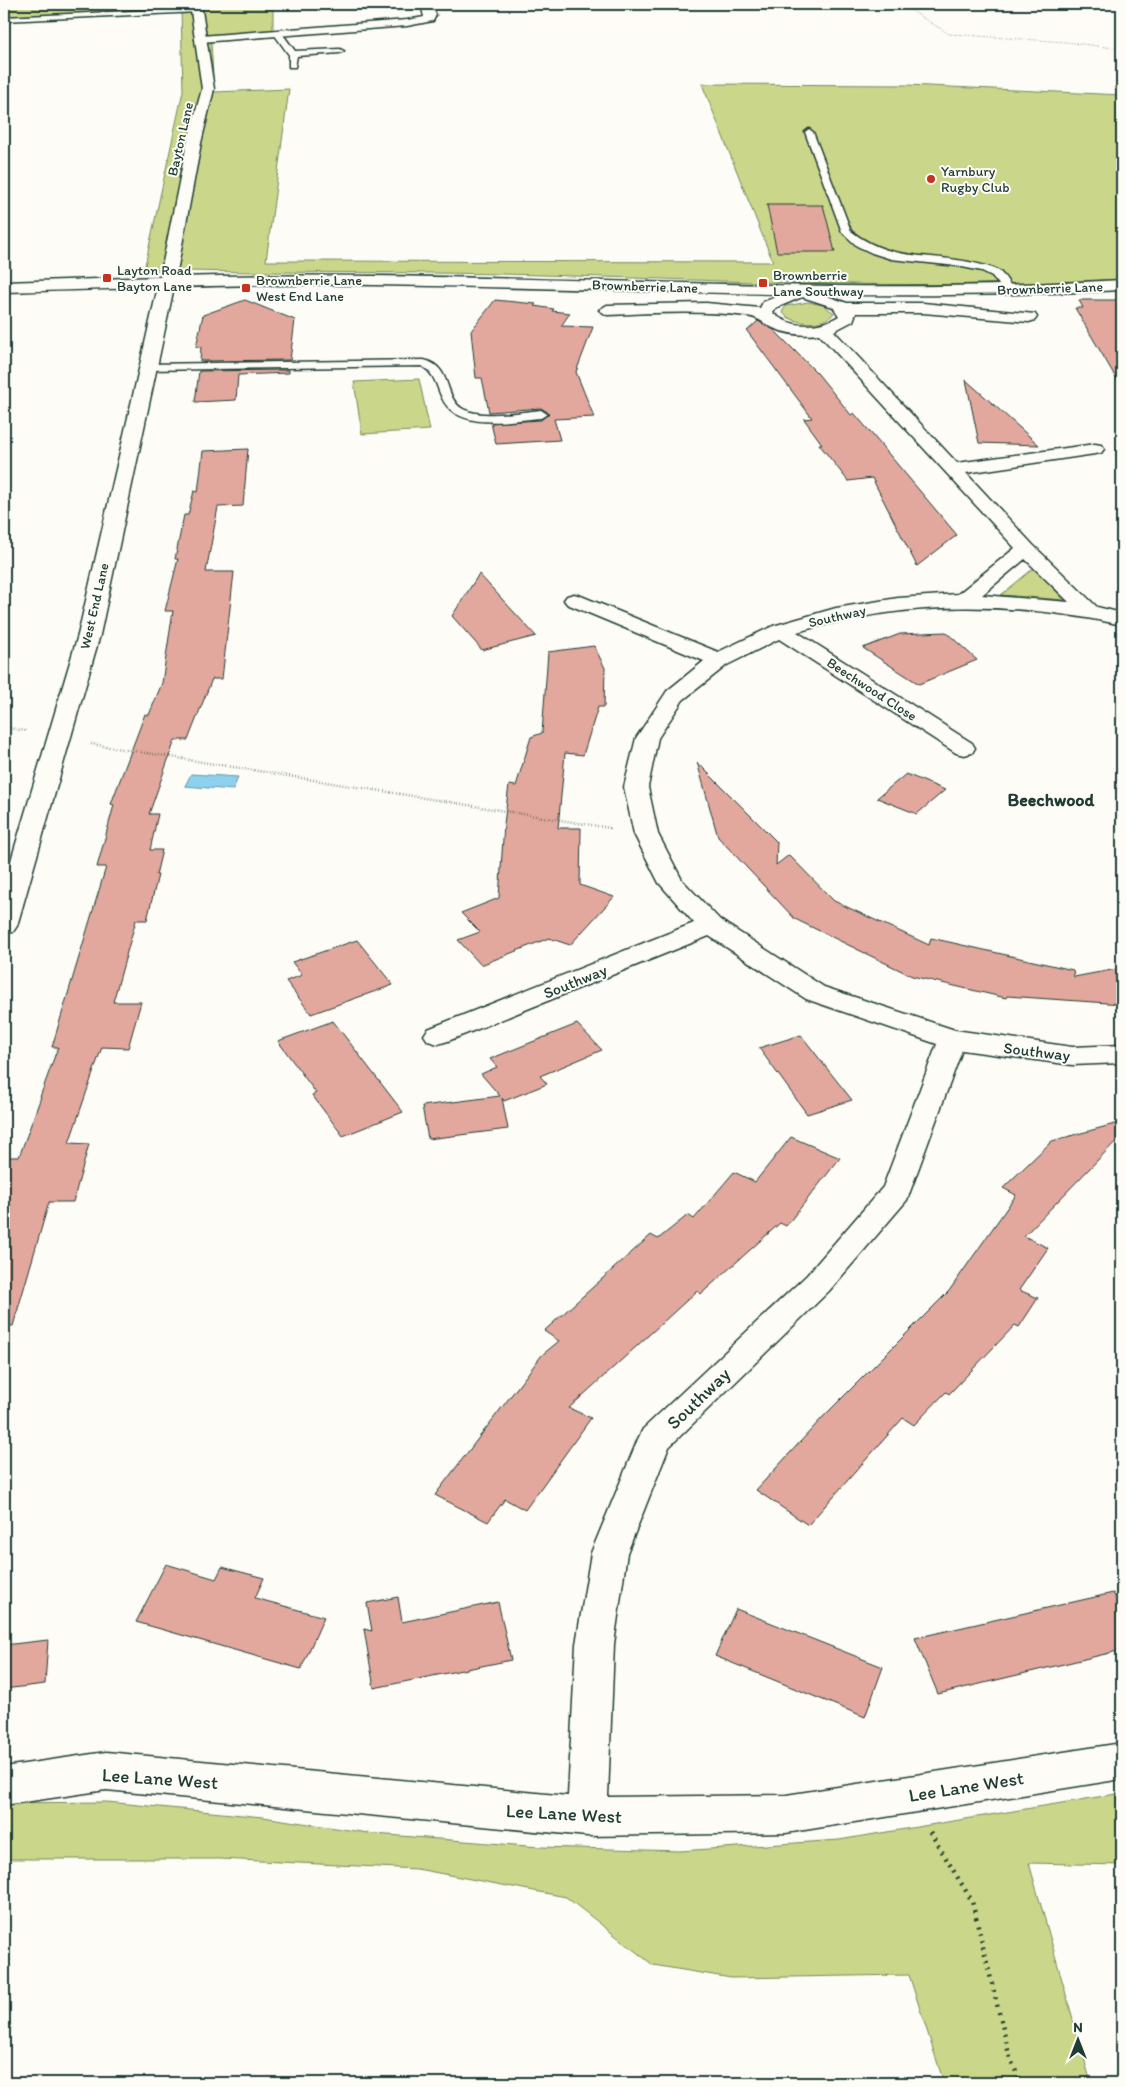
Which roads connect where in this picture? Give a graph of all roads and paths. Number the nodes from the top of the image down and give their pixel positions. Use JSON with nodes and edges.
{"nodes":[{"id":1,"x":426,"y":4,"type":"edge"},
{"id":2,"x":552,"y":4,"type":"edge"},
{"id":3,"x":892,"y":4,"type":"edge"},
{"id":4,"x":633,"y":5,"type":"dead end"},
{"id":5,"x":196,"y":7,"type":"edge"},
{"id":6,"x":4,"y":19,"type":"edge"},
{"id":7,"x":278,"y":34,"type":"junction"},
{"id":8,"x":201,"y":39,"type":"junction"},
{"id":9,"x":1122,"y":49,"type":"edge"},
{"id":10,"x":340,"y":51,"type":"dead end"},
{"id":11,"x":292,"y":54,"type":"junction"},
{"id":12,"x":291,"y":67,"type":"dead end"},
{"id":13,"x":809,"y":132,"type":"dead end"},
{"id":14,"x":167,"y":282,"type":"junction"},
{"id":15,"x":1122,"y":285,"type":"edge"},
{"id":16,"x":4,"y":287,"type":"edge"},
{"id":17,"x":1008,"y":289,"type":"junction"},
{"id":18,"x":801,"y":292,"type":"junction"},
{"id":19,"x":845,"y":308,"type":"junction"},
{"id":20,"x":607,"y":310,"type":"dead end"},
{"id":21,"x":765,"y":314,"type":"junction"},
{"id":22,"x":1029,"y":317,"type":"dead end"},
{"id":23,"x":822,"y":328,"type":"junction"},
{"id":24,"x":148,"y":367,"type":"junction"},
{"id":25,"x":541,"y":414,"type":"dead end"},
{"id":26,"x":1096,"y":449,"type":"dead end"},
{"id":27,"x":952,"y":469,"type":"junction"},
{"id":28,"x":1026,"y":549,"type":"junction"},
{"id":29,"x":574,"y":600,"type":"dead end"},
{"id":30,"x":963,"y":600,"type":"junction"},
{"id":31,"x":1090,"y":611,"type":"junction"},
{"id":32,"x":1122,"y":619,"type":"edge"},
{"id":33,"x":780,"y":630,"type":"junction"},
{"id":34,"x":719,"y":660,"type":"junction"},
{"id":35,"x":58,"y":738,"type":"junction"},
{"id":36,"x":964,"y":748,"type":"dead end"},
{"id":37,"x":646,"y":834,"type":"junction"},
{"id":38,"x":4,"y":926,"type":"edge"},
{"id":39,"x":711,"y":926,"type":"junction"},
{"id":40,"x":438,"y":1035,"type":"dead end"},
{"id":41,"x":952,"y":1039,"type":"junction"},
{"id":42,"x":1122,"y":1054,"type":"edge"},
{"id":43,"x":1122,"y":1761,"type":"edge"},
{"id":44,"x":4,"y":1786,"type":"edge"},
{"id":45,"x":907,"y":1795,"type":"junction"},
{"id":46,"x":587,"y":1817,"type":"junction"},
{"id":47,"x":1021,"y":2083,"type":"edge"}],
"edges":[{"from":1,"to":7,"type":"street"},
{"from":2,"to":4,"type":"lane"},
{"from":3,"to":9,"type":"path"},
{"from":5,"to":6,"type":"lane"},
{"from":5,"to":8,"type":"street","name":"Bayton Lane"},
{"from":7,"to":8,"type":"street"},
{"from":7,"to":11,"type":"lane"},
{"from":8,"to":14,"type":"street","name":"Bayton Lane"},
{"from":10,"to":11,"type":"lane"},
{"from":11,"to":12,"type":"lane"},
{"from":13,"to":17,"type":"lane"},
{"from":14,"to":16,"type":"street","name":"Brownberrie Lane"},
{"from":14,"to":18,"type":"street","name":"Brownberrie Lane"},
{"from":14,"to":24,"type":"street","name":"West End Lane"},
{"from":15,"to":17,"type":"street","name":"Brownberrie Lane"},
{"from":17,"to":18,"type":"street","name":"Brownberrie Lane"},
{"from":18,"to":19,"type":"street"},
{"from":18,"to":21,"type":"street"},
{"from":19,"to":22,"type":"street"},
{"from":19,"to":23,"type":"street"},
{"from":20,"to":21,"type":"street"},
{"from":21,"to":23,"type":"street"},
{"from":23,"to":27,"type":"street"},
{"from":24,"to":25,"type":"lane"},
{"from":24,"to":35,"type":"street","name":"West End Lane"},
{"from":26,"to":27,"type":"street"},
{"from":27,"to":28,"type":"street"},
{"from":28,"to":30,"type":"street"},
{"from":28,"to":31,"type":"street"},
{"from":29,"to":34,"type":"street"},
{"from":30,"to":31,"type":"street","name":"Southway"},
{"from":30,"to":33,"type":"street","name":"Southway"},
{"from":31,"to":32,"type":"street","name":"Southway"},
{"from":33,"to":34,"type":"street","name":"Southway"},
{"from":33,"to":36,"type":"street","name":"Beechwood Close"},
{"from":34,"to":37,"type":"street","name":"Southway"},
{"from":35,"to":37,"type":"path"},
{"from":35,"to":38,"type":"street","name":"West End Lane"},
{"from":37,"to":39,"type":"street","name":"Southway"},
{"from":39,"to":40,"type":"street","name":"Southway"},
{"from":39,"to":41,"type":"street","name":"Southway"},
{"from":41,"to":42,"type":"street","name":"Southway"},
{"from":41,"to":46,"type":"street","name":"Southway"},
{"from":43,"to":45,"type":"street","name":"Lee Lane West"},
{"from":44,"to":46,"type":"street","name":"Lee Lane West"},
{"from":45,"to":46,"type":"street","name":"Lee Lane West"},
{"from":45,"to":47,"type":"path"}]}
